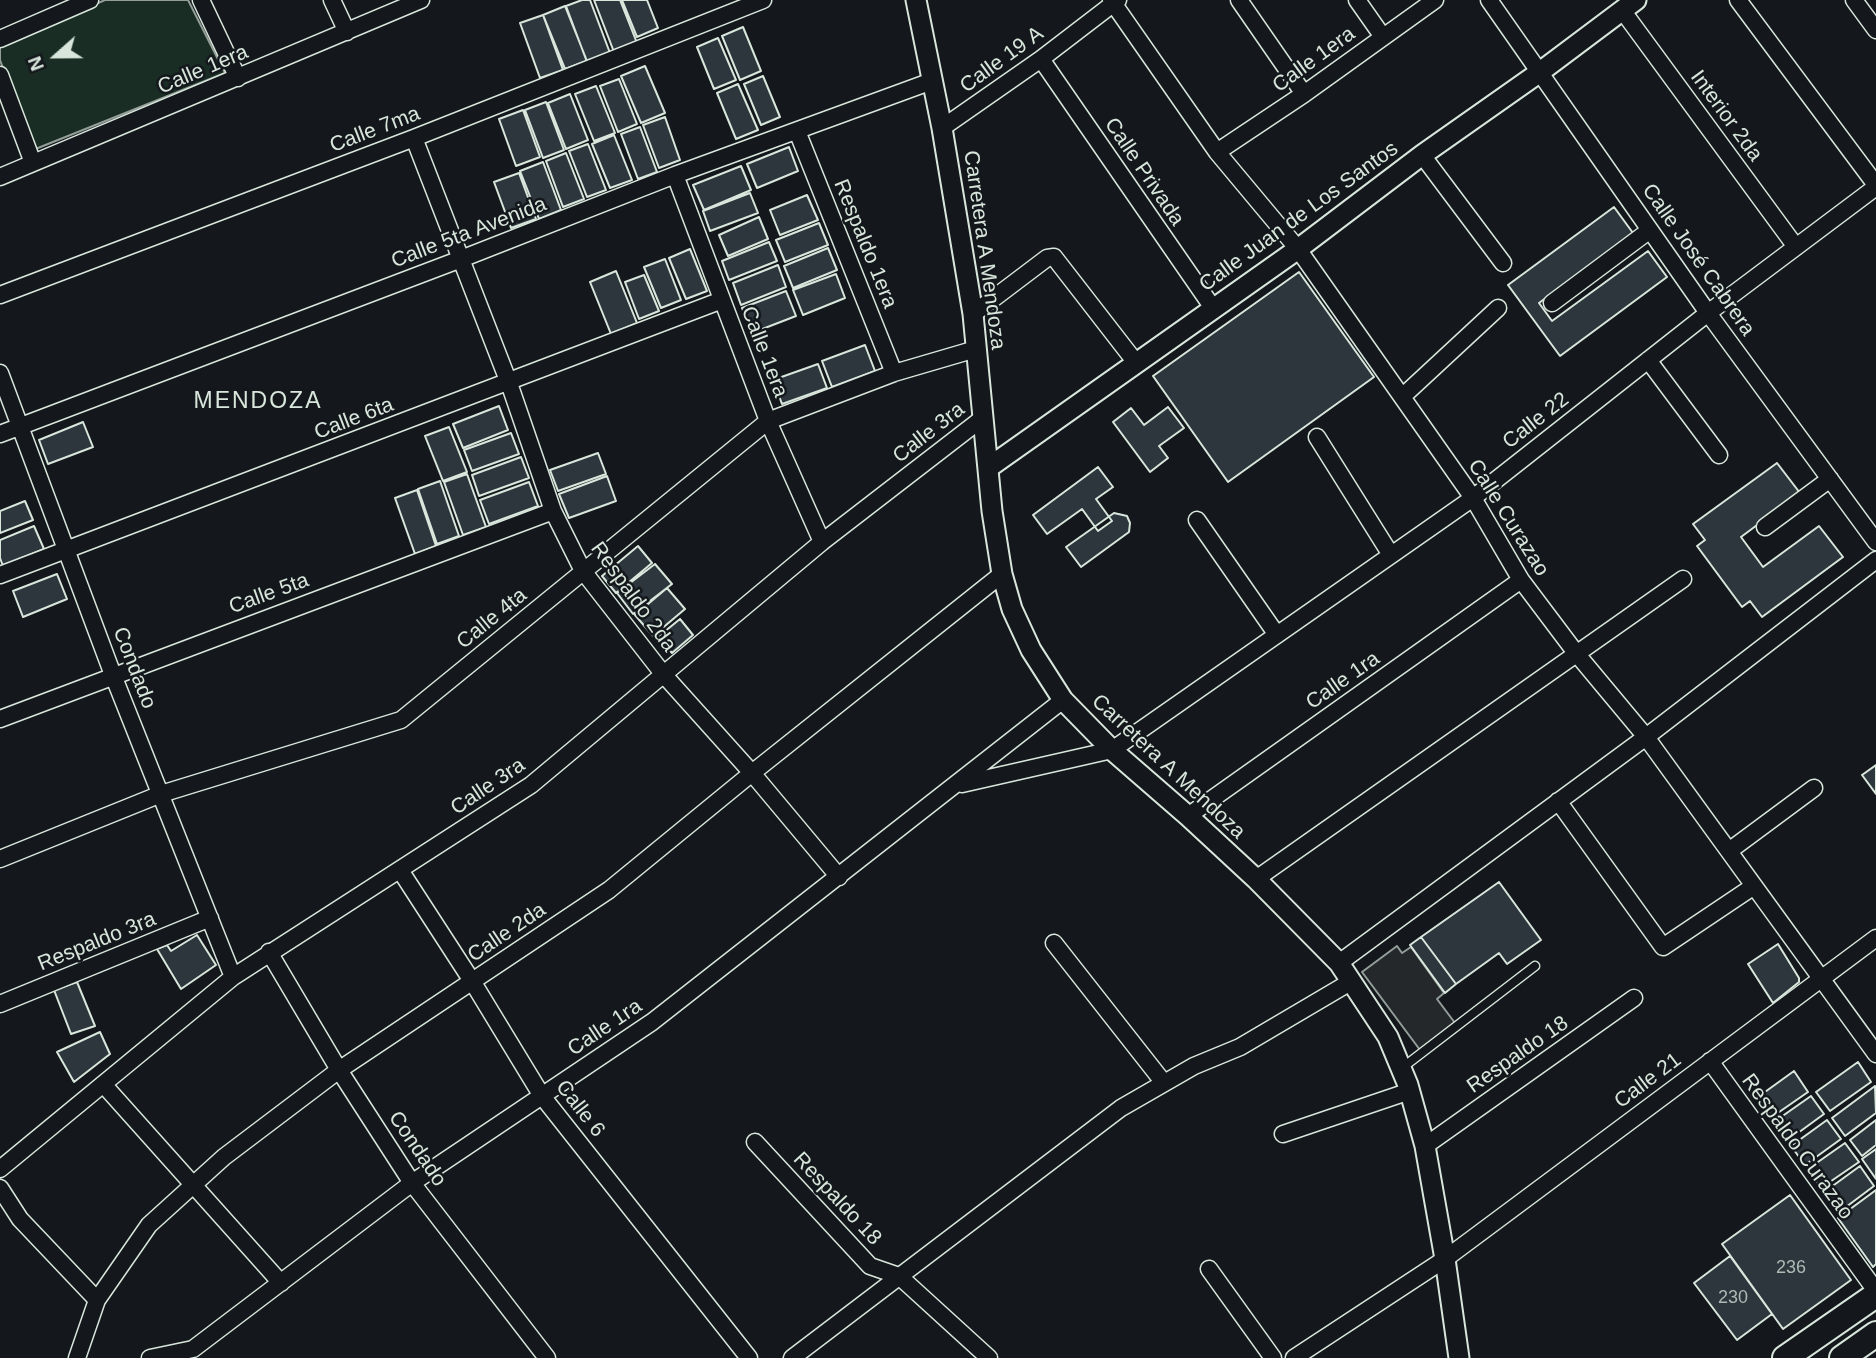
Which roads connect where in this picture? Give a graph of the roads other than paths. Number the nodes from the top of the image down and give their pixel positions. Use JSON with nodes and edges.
{"nodes":[{"id":1,"x":90,"y":0,"type":"edge"},
{"id":2,"x":201,"y":0,"type":"edge"},
{"id":3,"x":332,"y":0,"type":"edge"},
{"id":4,"x":421,"y":0,"type":"edge"},
{"id":5,"x":763,"y":0,"type":"edge"},
{"id":6,"x":916,"y":0,"type":"edge"},
{"id":7,"x":1240,"y":0,"type":"edge"},
{"id":8,"x":1357,"y":0,"type":"edge"},
{"id":9,"x":1435,"y":0,"type":"edge"},
{"id":10,"x":1489,"y":0,"type":"edge"},
{"id":11,"x":1738,"y":0,"type":"edge"},
{"id":12,"x":1854,"y":0,"type":"edge"},
{"id":13,"x":1114,"y":1,"type":"edge"},
{"id":14,"x":1629,"y":5,"type":"edge"},
{"id":15,"x":1876,"y":30,"type":"edge"},
{"id":16,"x":347,"y":32,"type":"junction"},
{"id":17,"x":1383,"y":37,"type":"junction"},
{"id":18,"x":0,"y":39,"type":"edge"},
{"id":19,"x":1041,"y":59,"type":"junction"},
{"id":20,"x":1540,"y":72,"type":"junction"},
{"id":21,"x":0,"y":75,"type":"edge"},
{"id":22,"x":237,"y":78,"type":"junction"},
{"id":23,"x":932,"y":81,"type":"junction"},
{"id":24,"x":1304,"y":94,"type":"junction"},
{"id":25,"x":942,"y":128,"type":"junction"},
{"id":26,"x":797,"y":131,"type":"junction"},
{"id":27,"x":414,"y":138,"type":"junction"},
{"id":28,"x":1217,"y":152,"type":"junction"},
{"id":29,"x":1422,"y":155,"type":"junction"},
{"id":30,"x":33,"y":163,"type":"junction"},
{"id":31,"x":675,"y":175,"type":"junction"},
{"id":32,"x":0,"y":177,"type":"edge"},
{"id":33,"x":1876,"y":186,"type":"edge"},
{"id":34,"x":1650,"y":230,"type":"junction"},
{"id":35,"x":1796,"y":247,"type":"junction"},
{"id":36,"x":1298,"y":249,"type":"junction"},
{"id":37,"x":461,"y":260,"type":"junction"},
{"id":38,"x":1503,"y":263,"type":"dead end"},
{"id":39,"x":0,"y":295,"type":"edge"},
{"id":40,"x":722,"y":300,"type":"junction"},
{"id":41,"x":1552,"y":303,"type":"dead end"},
{"id":42,"x":1213,"y":308,"type":"junction"},
{"id":43,"x":1498,"y":308,"type":"dead end"},
{"id":44,"x":1708,"y":313,"type":"junction"},
{"id":45,"x":973,"y":314,"type":"junction"},
{"id":46,"x":976,"y":349,"type":"junction"},
{"id":47,"x":1648,"y":360,"type":"junction"},
{"id":48,"x":1137,"y":364,"type":"junction"},
{"id":49,"x":0,"y":373,"type":"edge"},
{"id":50,"x":894,"y":373,"type":"junction"},
{"id":51,"x":509,"y":383,"type":"junction"},
{"id":52,"x":1402,"y":397,"type":"junction"},
{"id":53,"x":984,"y":417,"type":"junction"},
{"id":54,"x":768,"y":421,"type":"junction"},
{"id":55,"x":21,"y":425,"type":"junction"},
{"id":56,"x":0,"y":434,"type":"edge"},
{"id":57,"x":1317,"y":437,"type":"dead end"},
{"id":58,"x":1720,"y":455,"type":"dead end"},
{"id":59,"x":988,"y":468,"type":"junction"},
{"id":60,"x":1830,"y":479,"type":"junction"},
{"id":61,"x":1473,"y":498,"type":"junction"},
{"id":62,"x":552,"y":511,"type":"junction"},
{"id":63,"x":1197,"y":520,"type":"dead end"},
{"id":64,"x":1765,"y":527,"type":"dead end"},
{"id":65,"x":822,"y":542,"type":"junction"},
{"id":66,"x":1876,"y":542,"type":"edge"},
{"id":67,"x":67,"y":550,"type":"junction"},
{"id":68,"x":1391,"y":555,"type":"junction"},
{"id":69,"x":1876,"y":560,"type":"edge"},
{"id":70,"x":583,"y":571,"type":"junction"},
{"id":71,"x":1002,"y":574,"type":"junction"},
{"id":72,"x":0,"y":575,"type":"edge"},
{"id":73,"x":1683,"y":579,"type":"dead end"},
{"id":74,"x":1521,"y":580,"type":"junction"},
{"id":75,"x":1277,"y":635,"type":"junction"},
{"id":76,"x":1576,"y":653,"type":"junction"},
{"id":77,"x":113,"y":675,"type":"junction"},
{"id":78,"x":664,"y":675,"type":"junction"},
{"id":79,"x":1063,"y":700,"type":"junction"},
{"id":80,"x":0,"y":719,"type":"edge"},
{"id":81,"x":1646,"y":737,"type":"junction"},
{"id":82,"x":1112,"y":750,"type":"junction"},
{"id":83,"x":752,"y":773,"type":"junction"},
{"id":84,"x":957,"y":785,"type":"junction"},
{"id":85,"x":1814,"y":788,"type":"dead end"},
{"id":86,"x":160,"y":794,"type":"junction"},
{"id":87,"x":1558,"y":801,"type":"junction"},
{"id":88,"x":1188,"y":816,"type":"junction"},
{"id":89,"x":1729,"y":850,"type":"junction"},
{"id":90,"x":0,"y":859,"type":"edge"},
{"id":91,"x":400,"y":870,"type":"junction"},
{"id":92,"x":839,"y":877,"type":"junction"},
{"id":93,"x":1256,"y":879,"type":"junction"},
{"id":94,"x":1754,"y":886,"type":"junction"},
{"id":95,"x":210,"y":918,"type":"junction"},
{"id":96,"x":1876,"y":938,"type":"edge"},
{"id":97,"x":1054,"y":943,"type":"dead end"},
{"id":98,"x":269,"y":952,"type":"junction"},
{"id":99,"x":1339,"y":963,"type":"junction"},
{"id":100,"x":1535,"y":966,"type":"dead end"},
{"id":101,"x":233,"y":977,"type":"junction"},
{"id":102,"x":1820,"y":978,"type":"junction"},
{"id":103,"x":472,"y":981,"type":"junction"},
{"id":104,"x":1352,"y":981,"type":"junction"},
{"id":105,"x":1634,"y":998,"type":"dead end"},
{"id":106,"x":0,"y":1004,"type":"edge"},
{"id":107,"x":1876,"y":1054,"type":"edge"},
{"id":108,"x":1710,"y":1061,"type":"junction"},
{"id":109,"x":1402,"y":1068,"type":"junction"},
{"id":110,"x":339,"y":1070,"type":"junction"},
{"id":111,"x":1164,"y":1083,"type":"junction"},
{"id":112,"x":103,"y":1084,"type":"junction"},
{"id":113,"x":1410,"y":1091,"type":"junction"},
{"id":114,"x":542,"y":1096,"type":"junction"},
{"id":115,"x":1283,"y":1133,"type":"dead end"},
{"id":116,"x":755,"y":1142,"type":"dead end"},
{"id":117,"x":1425,"y":1146,"type":"junction"},
{"id":118,"x":0,"y":1169,"type":"edge"},
{"id":119,"x":412,"y":1182,"type":"junction"},
{"id":120,"x":193,"y":1186,"type":"junction"},
{"id":121,"x":0,"y":1188,"type":"edge"},
{"id":122,"x":1446,"y":1259,"type":"junction"},
{"id":123,"x":1209,"y":1269,"type":"dead end"},
{"id":124,"x":899,"y":1276,"type":"junction"},
{"id":125,"x":281,"y":1283,"type":"junction"},
{"id":126,"x":1876,"y":1293,"type":"edge"},
{"id":127,"x":97,"y":1300,"type":"junction"},
{"id":128,"x":1876,"y":1334,"type":"edge"},
{"id":129,"x":77,"y":1358,"type":"edge"},
{"id":130,"x":150,"y":1358,"type":"edge"},
{"id":131,"x":547,"y":1358,"type":"edge"},
{"id":132,"x":749,"y":1358,"type":"edge"},
{"id":133,"x":792,"y":1358,"type":"edge"},
{"id":134,"x":989,"y":1358,"type":"edge"},
{"id":135,"x":1273,"y":1358,"type":"edge"},
{"id":136,"x":1294,"y":1358,"type":"edge"},
{"id":137,"x":1459,"y":1358,"type":"edge"},
{"id":138,"x":1785,"y":1358,"type":"edge"},
{"id":139,"x":1842,"y":1358,"type":"edge"}],
"edges":[{"from":1,"to":18,"type":"street"},
{"from":2,"to":22,"type":"street"},
{"from":3,"to":16,"type":"street"},
{"from":4,"to":16,"type":"street","name":"Calle 1era"},
{"from":5,"to":27,"type":"street","name":"Calle 7ma"},
{"from":6,"to":23,"type":"street","name":"Carretera A Mendoza"},
{"from":7,"to":24,"type":"street"},
{"from":8,"to":17,"type":"street"},
{"from":9,"to":17,"type":"street","name":"Calle 1era"},
{"from":10,"to":20,"type":"street","name":"Calle José Cabrera"},
{"from":11,"to":33,"type":"street"},
{"from":12,"to":15,"type":"street"},
{"from":13,"to":19,"type":"street","name":"Calle 19 A"},
{"from":13,"to":28,"type":"street","name":"Calle Curazao"},
{"from":14,"to":20,"type":"street","name":"Calle Juan de Los Santos"},
{"from":14,"to":35,"type":"street","name":"Interior 2da"},
{"from":16,"to":22,"type":"street","name":"Calle 1era"},
{"from":17,"to":24,"type":"street","name":"Calle 1era"},
{"from":19,"to":25,"type":"street","name":"Calle 19 A"},
{"from":19,"to":42,"type":"street","name":"Calle Privada"},
{"from":20,"to":29,"type":"street","name":"Calle Juan de Los Santos"},
{"from":20,"to":34,"type":"street","name":"Calle José Cabrera"},
{"from":21,"to":30,"type":"street"},
{"from":22,"to":30,"type":"street","name":"Calle 1era"},
{"from":23,"to":25,"type":"street","name":"Carretera A Mendoza"},
{"from":23,"to":26,"type":"street","name":"Calle 5ta Avenida"},
{"from":24,"to":28,"type":"street","name":"Calle 1era"},
{"from":25,"to":45,"type":"street","name":"Carretera A Mendoza"},
{"from":26,"to":31,"type":"street","name":"Calle 5ta Avenida"},
{"from":26,"to":50,"type":"street","name":"Respaldo 1era"},
{"from":27,"to":37,"type":"street","name":"Respaldo 2da"},
{"from":27,"to":39,"type":"street","name":"Calle 7ma"},
{"from":28,"to":36,"type":"street","name":"Calle Curazao"},
{"from":29,"to":36,"type":"street","name":"Calle Juan de Los Santos"},
{"from":29,"to":38,"type":"street"},
{"from":30,"to":32,"type":"street","name":"Calle 1era"},
{"from":31,"to":37,"type":"street","name":"Calle 5ta Avenida"},
{"from":31,"to":40,"type":"street","name":"Calle 1era"},
{"from":33,"to":35,"type":"street","name":"Calle 22"},
{"from":34,"to":41,"type":"street"},
{"from":34,"to":44,"type":"street","name":"Calle José Cabrera"},
{"from":35,"to":44,"type":"street","name":"Calle 22"},
{"from":36,"to":42,"type":"street","name":"Calle Juan de Los Santos"},
{"from":36,"to":52,"type":"street","name":"Calle Curazao"},
{"from":37,"to":51,"type":"street","name":"Respaldo 2da"},
{"from":37,"to":55,"type":"street","name":"Calle 5ta Avenida"},
{"from":40,"to":51,"type":"street","name":"Calle 6ta"},
{"from":40,"to":54,"type":"street","name":"Calle 1era"},
{"from":42,"to":48,"type":"street","name":"Calle Juan de Los Santos"},
{"from":43,"to":52,"type":"street"},
{"from":44,"to":47,"type":"street","name":"Calle 22"},
{"from":44,"to":60,"type":"street","name":"Calle José Cabrera"},
{"from":45,"to":46,"type":"street","name":"Carretera A Mendoza"},
{"from":45,"to":48,"type":"street"},
{"from":46,"to":50,"type":"street","name":"Calle 4ta"},
{"from":46,"to":53,"type":"street","name":"Carretera A Mendoza"},
{"from":47,"to":58,"type":"street"},
{"from":47,"to":61,"type":"street","name":"Calle 22"},
{"from":48,"to":59,"type":"street","name":"Calle Juan de Los Santos"},
{"from":49,"to":55,"type":"street","name":"Condado"},
{"from":50,"to":54,"type":"street","name":"Calle 4ta"},
{"from":51,"to":62,"type":"street","name":"Respaldo 2da"},
{"from":51,"to":67,"type":"street","name":"Calle 6ta"},
{"from":52,"to":61,"type":"street","name":"Calle Curazao"},
{"from":53,"to":59,"type":"street","name":"Carretera A Mendoza"},
{"from":53,"to":65,"type":"street","name":"Calle 3ra"},
{"from":54,"to":65,"type":"street","name":"Calle 1era"},
{"from":54,"to":70,"type":"street","name":"Calle 4ta"},
{"from":55,"to":56,"type":"street","name":"Calle 5ta Avenida"},
{"from":55,"to":67,"type":"street","name":"Condado"},
{"from":57,"to":68,"type":"street"},
{"from":59,"to":71,"type":"street","name":"Carretera A Mendoza"},
{"from":60,"to":64,"type":"street"},
{"from":60,"to":66,"type":"street","name":"Calle José Cabrera"},
{"from":61,"to":68,"type":"street","name":"Calle 22"},
{"from":61,"to":74,"type":"street","name":"Calle Curazao"},
{"from":62,"to":70,"type":"street","name":"Respaldo 2da"},
{"from":62,"to":77,"type":"street","name":"Calle 5ta"},
{"from":63,"to":75,"type":"street"},
{"from":65,"to":78,"type":"street","name":"Calle 3ra"},
{"from":67,"to":72,"type":"street","name":"Calle 6ta"},
{"from":67,"to":77,"type":"street","name":"Condado"},
{"from":68,"to":75,"type":"street","name":"Calle 22"},
{"from":69,"to":81,"type":"street"},
{"from":70,"to":78,"type":"street","name":"Respaldo 2da"},
{"from":70,"to":86,"type":"street","name":"Calle 4ta"},
{"from":71,"to":79,"type":"street","name":"Carretera A Mendoza"},
{"from":71,"to":83,"type":"street","name":"Calle 2da"},
{"from":73,"to":76,"type":"street"},
{"from":74,"to":76,"type":"street","name":"Calle Curazao"},
{"from":74,"to":88,"type":"street","name":"Calle 1ra"},
{"from":75,"to":82,"type":"street","name":"Calle 22"},
{"from":76,"to":81,"type":"street","name":"Calle Curazao"},
{"from":76,"to":93,"type":"street"},
{"from":77,"to":80,"type":"street","name":"Calle 5ta"},
{"from":77,"to":86,"type":"street","name":"Condado"},
{"from":78,"to":83,"type":"street","name":"Respaldo 2da"},
{"from":78,"to":91,"type":"street","name":"Calle 3ra"},
{"from":79,"to":82,"type":"street","name":"Carretera A Mendoza"},
{"from":79,"to":84,"type":"street","name":"Calle 1ra"},
{"from":81,"to":87,"type":"street"},
{"from":81,"to":89,"type":"street","name":"Calle Curazao"},
{"from":82,"to":84,"type":"street"},
{"from":82,"to":88,"type":"street","name":"Carretera A Mendoza"},
{"from":83,"to":92,"type":"street","name":"Respaldo 2da"},
{"from":83,"to":103,"type":"street","name":"Calle 2da"},
{"from":84,"to":92,"type":"street","name":"Calle 1ra"},
{"from":85,"to":89,"type":"street"},
{"from":86,"to":90,"type":"street","name":"Calle 4ta"},
{"from":86,"to":95,"type":"street","name":"Condado"},
{"from":87,"to":94,"type":"street"},
{"from":87,"to":99,"type":"street"},
{"from":88,"to":93,"type":"street","name":"Carretera A Mendoza"},
{"from":89,"to":94,"type":"street","name":"Calle Curazao"},
{"from":91,"to":98,"type":"street","name":"Calle 3ra"},
{"from":91,"to":103,"type":"street","name":"Calle 6"},
{"from":92,"to":114,"type":"street","name":"Calle 1ra"},
{"from":93,"to":99,"type":"street","name":"Carretera A Mendoza"},
{"from":94,"to":102,"type":"street","name":"Calle Curazao"},
{"from":95,"to":101,"type":"street","name":"Condado"},
{"from":95,"to":106,"type":"street","name":"Respaldo 3ra"},
{"from":96,"to":102,"type":"street","name":"Calle 21"},
{"from":97,"to":111,"type":"street"},
{"from":98,"to":101,"type":"street","name":"Calle 3ra"},
{"from":98,"to":110,"type":"street","name":"Condado"},
{"from":99,"to":104,"type":"street","name":"Carretera A Mendoza"},
{"from":100,"to":109,"type":"lane"},
{"from":101,"to":112,"type":"street","name":"Calle 3ra"},
{"from":102,"to":107,"type":"street","name":"Calle Curazao"},
{"from":102,"to":108,"type":"street","name":"Calle 21"},
{"from":103,"to":110,"type":"street","name":"Calle 2da"},
{"from":103,"to":114,"type":"street","name":"Calle 6"},
{"from":104,"to":109,"type":"street","name":"Carretera A Mendoza"},
{"from":104,"to":111,"type":"street"},
{"from":105,"to":117,"type":"street","name":"Respaldo 18"},
{"from":108,"to":122,"type":"street","name":"Calle 21"},
{"from":108,"to":126,"type":"street","name":"Respaldo Curazao"},
{"from":109,"to":113,"type":"street","name":"Carretera A Mendoza"},
{"from":110,"to":119,"type":"street","name":"Condado"},
{"from":110,"to":120,"type":"street","name":"Calle 2da"},
{"from":111,"to":124,"type":"street"},
{"from":112,"to":118,"type":"street","name":"Calle 3ra"},
{"from":112,"to":120,"type":"street"},
{"from":113,"to":115,"type":"street"},
{"from":113,"to":117,"type":"street","name":"Carretera A Mendoza"},
{"from":114,"to":119,"type":"street","name":"Calle 1ra"},
{"from":114,"to":132,"type":"street","name":"Calle 6"},
{"from":116,"to":124,"type":"street","name":"Respaldo 18"},
{"from":117,"to":122,"type":"street","name":"Carretera A Mendoza"},
{"from":119,"to":125,"type":"street","name":"Calle 1ra"},
{"from":119,"to":131,"type":"street","name":"Condado"},
{"from":120,"to":125,"type":"street"},
{"from":120,"to":127,"type":"street","name":"Calle 2da"},
{"from":121,"to":127,"type":"street"},
{"from":122,"to":136,"type":"street","name":"Calle 21"},
{"from":122,"to":137,"type":"street","name":"Carretera A Mendoza"},
{"from":123,"to":135,"type":"street"},
{"from":124,"to":133,"type":"street"},
{"from":124,"to":134,"type":"street","name":"Respaldo 18"},
{"from":125,"to":130,"type":"street","name":"Calle 1ra"},
{"from":126,"to":138,"type":"main road"},
{"from":127,"to":129,"type":"street","name":"Calle 2da"},
{"from":128,"to":139,"type":"main road"}]}
